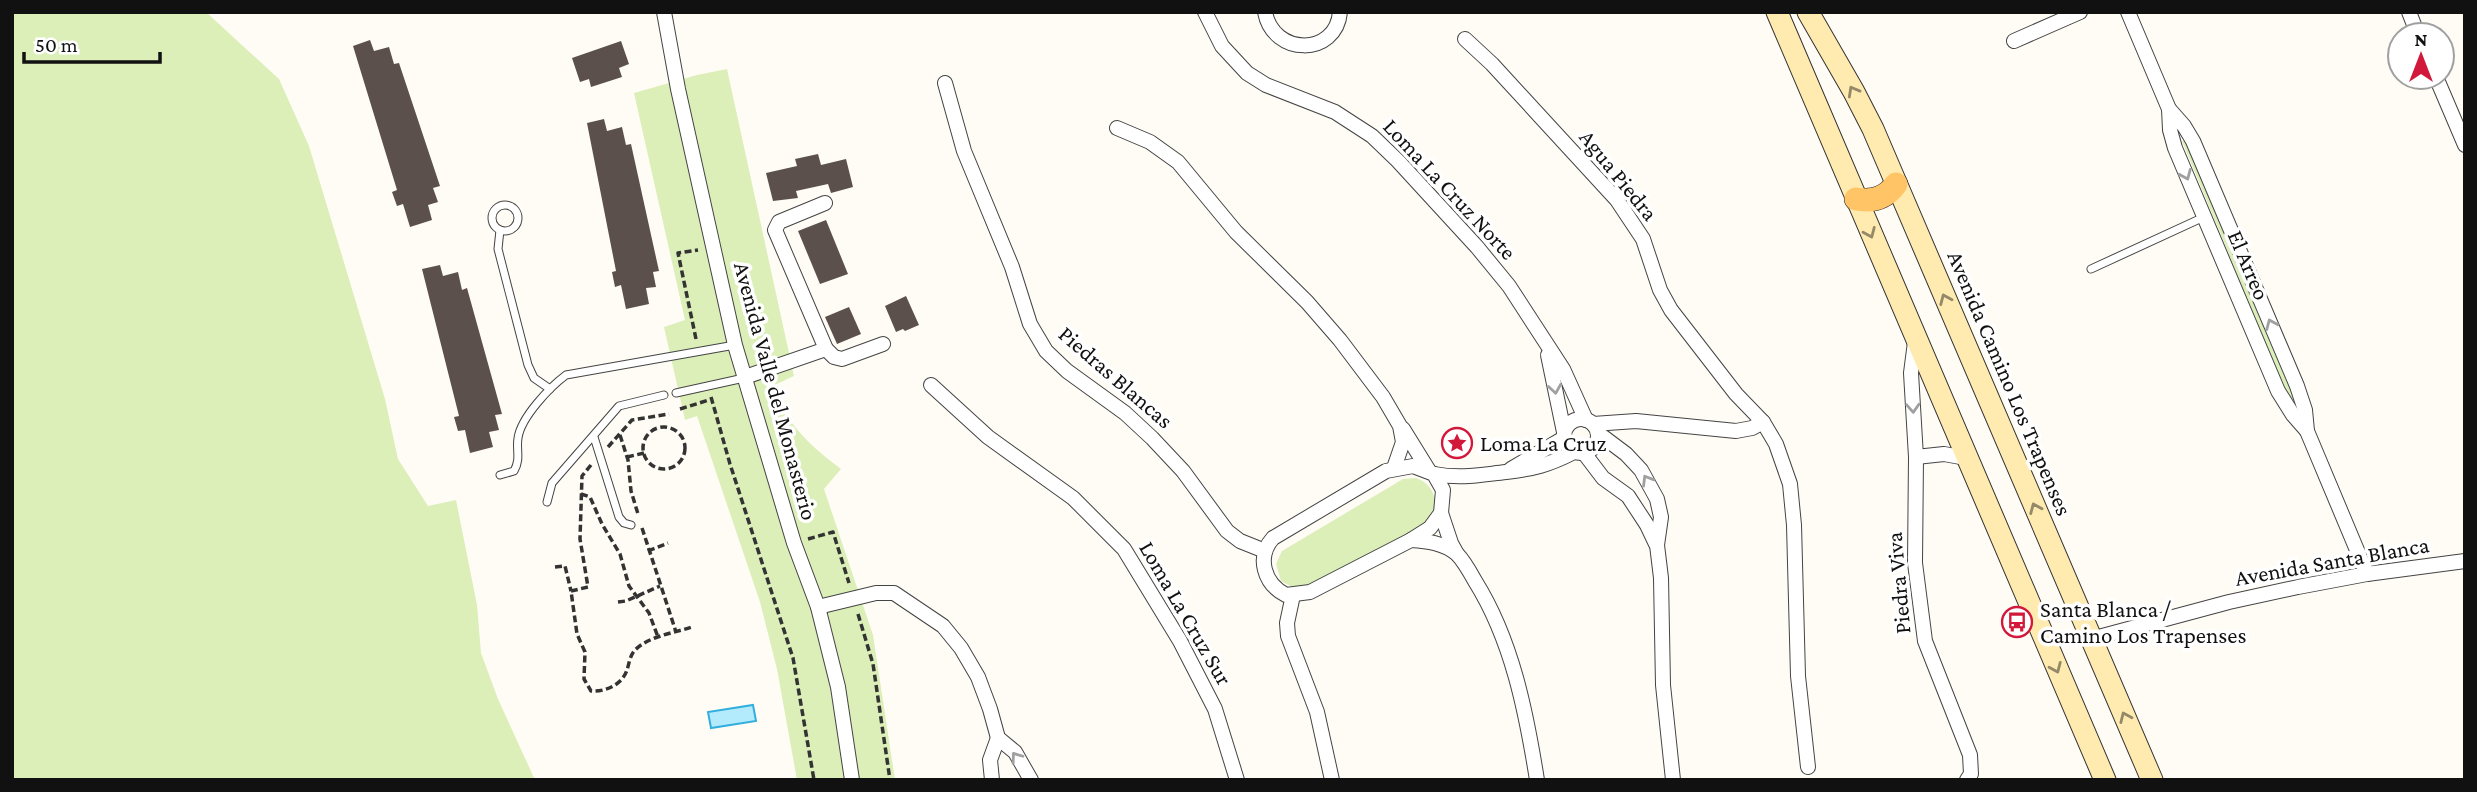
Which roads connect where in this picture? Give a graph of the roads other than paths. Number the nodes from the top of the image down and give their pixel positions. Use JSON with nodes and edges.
{"nodes":[{"id":1,"x":664,"y":12,"type":"edge"},
{"id":2,"x":1205,"y":12,"type":"edge"},
{"id":3,"x":1265,"y":12,"type":"edge"},
{"id":4,"x":1340,"y":12,"type":"edge"},
{"id":5,"x":1777,"y":12,"type":"edge"},
{"id":6,"x":1808,"y":12,"type":"edge"},
{"id":7,"x":2080,"y":12,"type":"edge"},
{"id":8,"x":2128,"y":12,"type":"edge"},
{"id":9,"x":1465,"y":39,"type":"dead end"},
{"id":10,"x":2014,"y":41,"type":"dead end"},
{"id":11,"x":945,"y":83,"type":"dead end"},
{"id":12,"x":2442,"y":91,"type":"edge"},
{"id":13,"x":2169,"y":109,"type":"junction"},
{"id":14,"x":1117,"y":128,"type":"dead end"},
{"id":15,"x":2465,"y":145,"type":"edge"},
{"id":16,"x":1896,"y":184,"type":"junction"},
{"id":17,"x":1856,"y":199,"type":"junction"},
{"id":18,"x":825,"y":203,"type":"dead end"},
{"id":19,"x":2204,"y":217,"type":"junction"},
{"id":20,"x":499,"y":230,"type":"dead end"},
{"id":21,"x":2091,"y":269,"type":"dead end"},
{"id":22,"x":1916,"y":340,"type":"junction"},
{"id":23,"x":883,"y":344,"type":"dead end"},
{"id":24,"x":736,"y":345,"type":"junction"},
{"id":25,"x":1547,"y":346,"type":"junction"},
{"id":26,"x":826,"y":349,"type":"junction"},
{"id":27,"x":747,"y":385,"type":"junction"},
{"id":28,"x":931,"y":385,"type":"dead end"},
{"id":29,"x":550,"y":389,"type":"junction"},
{"id":30,"x":676,"y":393,"type":"dead end"},
{"id":31,"x":664,"y":395,"type":"dead end"},
{"id":32,"x":1763,"y":422,"type":"junction"},
{"id":33,"x":1592,"y":425,"type":"junction"},
{"id":34,"x":1400,"y":426,"type":"junction"},
{"id":35,"x":2307,"y":430,"type":"junction"},
{"id":36,"x":1564,"y":435,"type":"junction"},
{"id":37,"x":594,"y":437,"type":"junction"},
{"id":38,"x":1579,"y":453,"type":"junction"},
{"id":39,"x":1916,"y":457,"type":"junction"},
{"id":40,"x":1966,"y":458,"type":"junction"},
{"id":41,"x":1394,"y":468,"type":"junction"},
{"id":42,"x":1505,"y":472,"type":"junction"},
{"id":43,"x":1431,"y":473,"type":"junction"},
{"id":44,"x":500,"y":475,"type":"dead end"},
{"id":45,"x":1480,"y":477,"type":"junction"},
{"id":46,"x":547,"y":502,"type":"dead end"},
{"id":47,"x":1442,"y":506,"type":"junction"},
{"id":48,"x":631,"y":525,"type":"dead end"},
{"id":49,"x":1411,"y":540,"type":"junction"},
{"id":50,"x":1657,"y":545,"type":"junction"},
{"id":51,"x":1265,"y":551,"type":"junction"},
{"id":52,"x":1458,"y":555,"type":"junction"},
{"id":53,"x":2463,"y":562,"type":"edge"},
{"id":54,"x":2367,"y":575,"type":"junction"},
{"id":55,"x":1293,"y":596,"type":"junction"},
{"id":56,"x":818,"y":607,"type":"junction"},
{"id":57,"x":2091,"y":639,"type":"junction"},
{"id":58,"x":998,"y":738,"type":"junction"},
{"id":59,"x":1808,"y":767,"type":"dead end"},
{"id":60,"x":852,"y":780,"type":"edge"},
{"id":61,"x":992,"y":780,"type":"edge"},
{"id":62,"x":1031,"y":780,"type":"edge"},
{"id":63,"x":1237,"y":780,"type":"edge"},
{"id":64,"x":1332,"y":780,"type":"edge"},
{"id":65,"x":1537,"y":780,"type":"edge"},
{"id":66,"x":1673,"y":780,"type":"edge"},
{"id":67,"x":1967,"y":780,"type":"edge"},
{"id":68,"x":2105,"y":780,"type":"edge"},
{"id":69,"x":2152,"y":780,"type":"edge"}],
"edges":[{"from":1,"to":24,"type":"street","name":"Avenida Valle del Monasterio"},
{"from":2,"to":25,"type":"street","name":"Loma La Cruz Norte"},
{"from":3,"to":4,"type":"street"},
{"from":5,"to":17,"type":"main road"},
{"from":16,"to":6,"type":"main road","name":"Avenida Camino Los Trapenses","one_way":true},
{"from":7,"to":10,"type":"street"},
{"from":8,"to":13,"type":"street","name":"El Arreo"},
{"from":9,"to":32,"type":"street","name":"Agua Piedra"},
{"from":11,"to":51,"type":"street","name":"Piedras Blancas"},
{"from":12,"to":15,"type":"street"},
{"from":13,"to":19,"type":"street","name":"El Arreo","one_way":true},
{"from":35,"to":13,"type":"street","name":"El Arreo","one_way":true},
{"from":14,"to":34,"type":"street"},
{"from":16,"to":17,"type":"main road"},
{"from":57,"to":16,"type":"main road","name":"Avenida Camino Los Trapenses","one_way":true},
{"from":17,"to":22,"type":"main road","one_way":true},
{"from":18,"to":26,"type":"street"},
{"from":19,"to":21,"type":"lane"},
{"from":19,"to":35,"type":"street","name":"El Arreo"},
{"from":20,"to":29,"type":"lane"},
{"from":22,"to":39,"type":"street","name":"Piedra Viva","one_way":true},
{"from":22,"to":40,"type":"main road"},
{"from":23,"to":26,"type":"street"},
{"from":24,"to":27,"type":"street","name":"Avenida Valle del Monasterio"},
{"from":24,"to":29,"type":"lane"},
{"from":25,"to":33,"type":"street","name":"Loma La Cruz Norte"},
{"from":25,"to":36,"type":"street","name":"Loma La Cruz Norte","one_way":true},
{"from":26,"to":27,"type":"street"},
{"from":27,"to":30,"type":"lane"},
{"from":27,"to":56,"type":"street","name":"Avenida Valle del Monasterio"},
{"from":28,"to":63,"type":"street","name":"Loma La Cruz Sur"},
{"from":29,"to":44,"type":"lane"},
{"from":31,"to":37,"type":"lane"},
{"from":32,"to":33,"type":"street"},
{"from":32,"to":59,"type":"street","name":"Agua Piedra"},
{"from":33,"to":36,"type":"street"},
{"from":33,"to":38,"type":"street"},
{"from":50,"to":33,"type":"street","one_way":true},
{"from":34,"to":41,"type":"street"},
{"from":34,"to":43,"type":"street"},
{"from":35,"to":54,"type":"street","name":"El Arreo"},
{"from":36,"to":38,"type":"street"},
{"from":36,"to":42,"type":"street"},
{"from":37,"to":46,"type":"lane"},
{"from":37,"to":48,"type":"lane"},
{"from":38,"to":42,"type":"street"},
{"from":38,"to":50,"type":"street"},
{"from":39,"to":40,"type":"street"},
{"from":39,"to":67,"type":"street","name":"Piedra Viva"},
{"from":40,"to":68,"type":"main road","one_way":true},
{"from":41,"to":43,"type":"street"},
{"from":41,"to":51,"type":"street"},
{"from":42,"to":45,"type":"street"},
{"from":43,"to":45,"type":"street"},
{"from":43,"to":47,"type":"street"},
{"from":45,"to":47,"type":"street"},
{"from":47,"to":49,"type":"street"},
{"from":47,"to":52,"type":"street"},
{"from":49,"to":52,"type":"street"},
{"from":49,"to":55,"type":"street"},
{"from":50,"to":66,"type":"street"},
{"from":51,"to":55,"type":"street"},
{"from":52,"to":65,"type":"street"},
{"from":53,"to":54,"type":"street","name":"Avenida Santa Blanca"},
{"from":54,"to":57,"type":"street","name":"Avenida Santa Blanca"},
{"from":55,"to":64,"type":"street"},
{"from":56,"to":58,"type":"street"},
{"from":56,"to":60,"type":"street","name":"Avenida Valle del Monasterio"},
{"from":69,"to":57,"type":"main road","name":"Avenida Camino Los Trapenses","one_way":true},
{"from":58,"to":61,"type":"street"},
{"from":62,"to":58,"type":"street","one_way":true}]}
